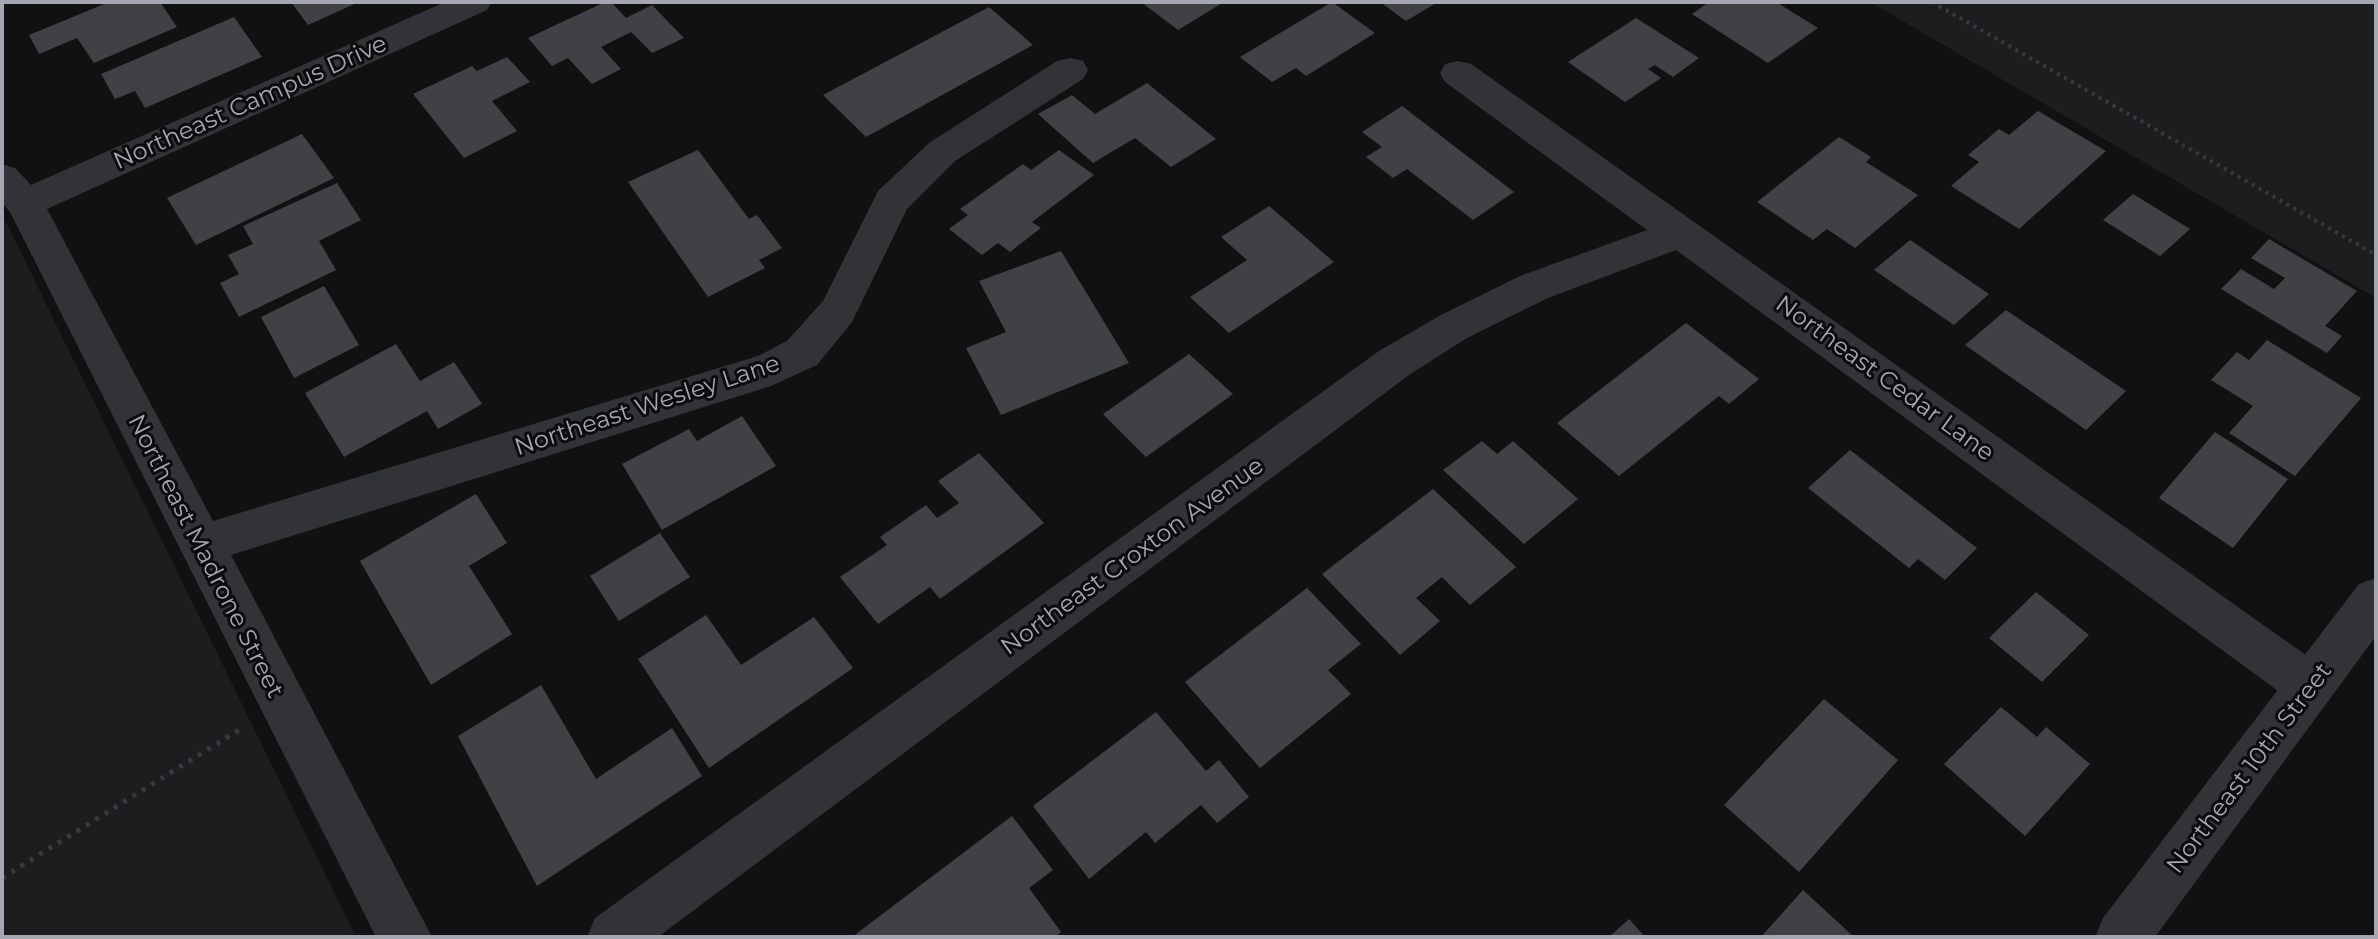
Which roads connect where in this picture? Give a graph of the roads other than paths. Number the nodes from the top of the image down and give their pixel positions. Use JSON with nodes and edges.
{"nodes":[{"id":1,"x":475,"y":2,"type":"edge"},
{"id":2,"x":1070,"y":70,"type":"dead end"},
{"id":3,"x":1458,"y":73,"type":"dead end"},
{"id":4,"x":14,"y":190,"type":"edge"},
{"id":5,"x":1683,"y":232,"type":"junction"},
{"id":6,"x":200,"y":545,"type":"junction"},
{"id":7,"x":2376,"y":599,"type":"edge"},
{"id":8,"x":2310,"y":686,"type":"junction"},
{"id":9,"x":405,"y":937,"type":"edge"},
{"id":10,"x":614,"y":937,"type":"edge"},
{"id":11,"x":2122,"y":937,"type":"edge"}],
"edges":[{"from":1,"to":4,"type":"street","name":"Northeast Campus Drive"},
{"from":2,"to":6,"type":"street","name":"Northeast Wesley Lane"},
{"from":3,"to":5,"type":"street","name":"Northeast Cedar Lane"},
{"from":4,"to":6,"type":"street","name":"Northeast Madrone Street"},
{"from":5,"to":8,"type":"street","name":"Northeast Cedar Lane"},
{"from":5,"to":10,"type":"street","name":"Northeast Croxton Avenue"},
{"from":6,"to":9,"type":"street","name":"Northeast Madrone Street"},
{"from":7,"to":8,"type":"street","name":"Northeast 10th Street"},
{"from":8,"to":11,"type":"street","name":"Northeast 10th Street"}]}
